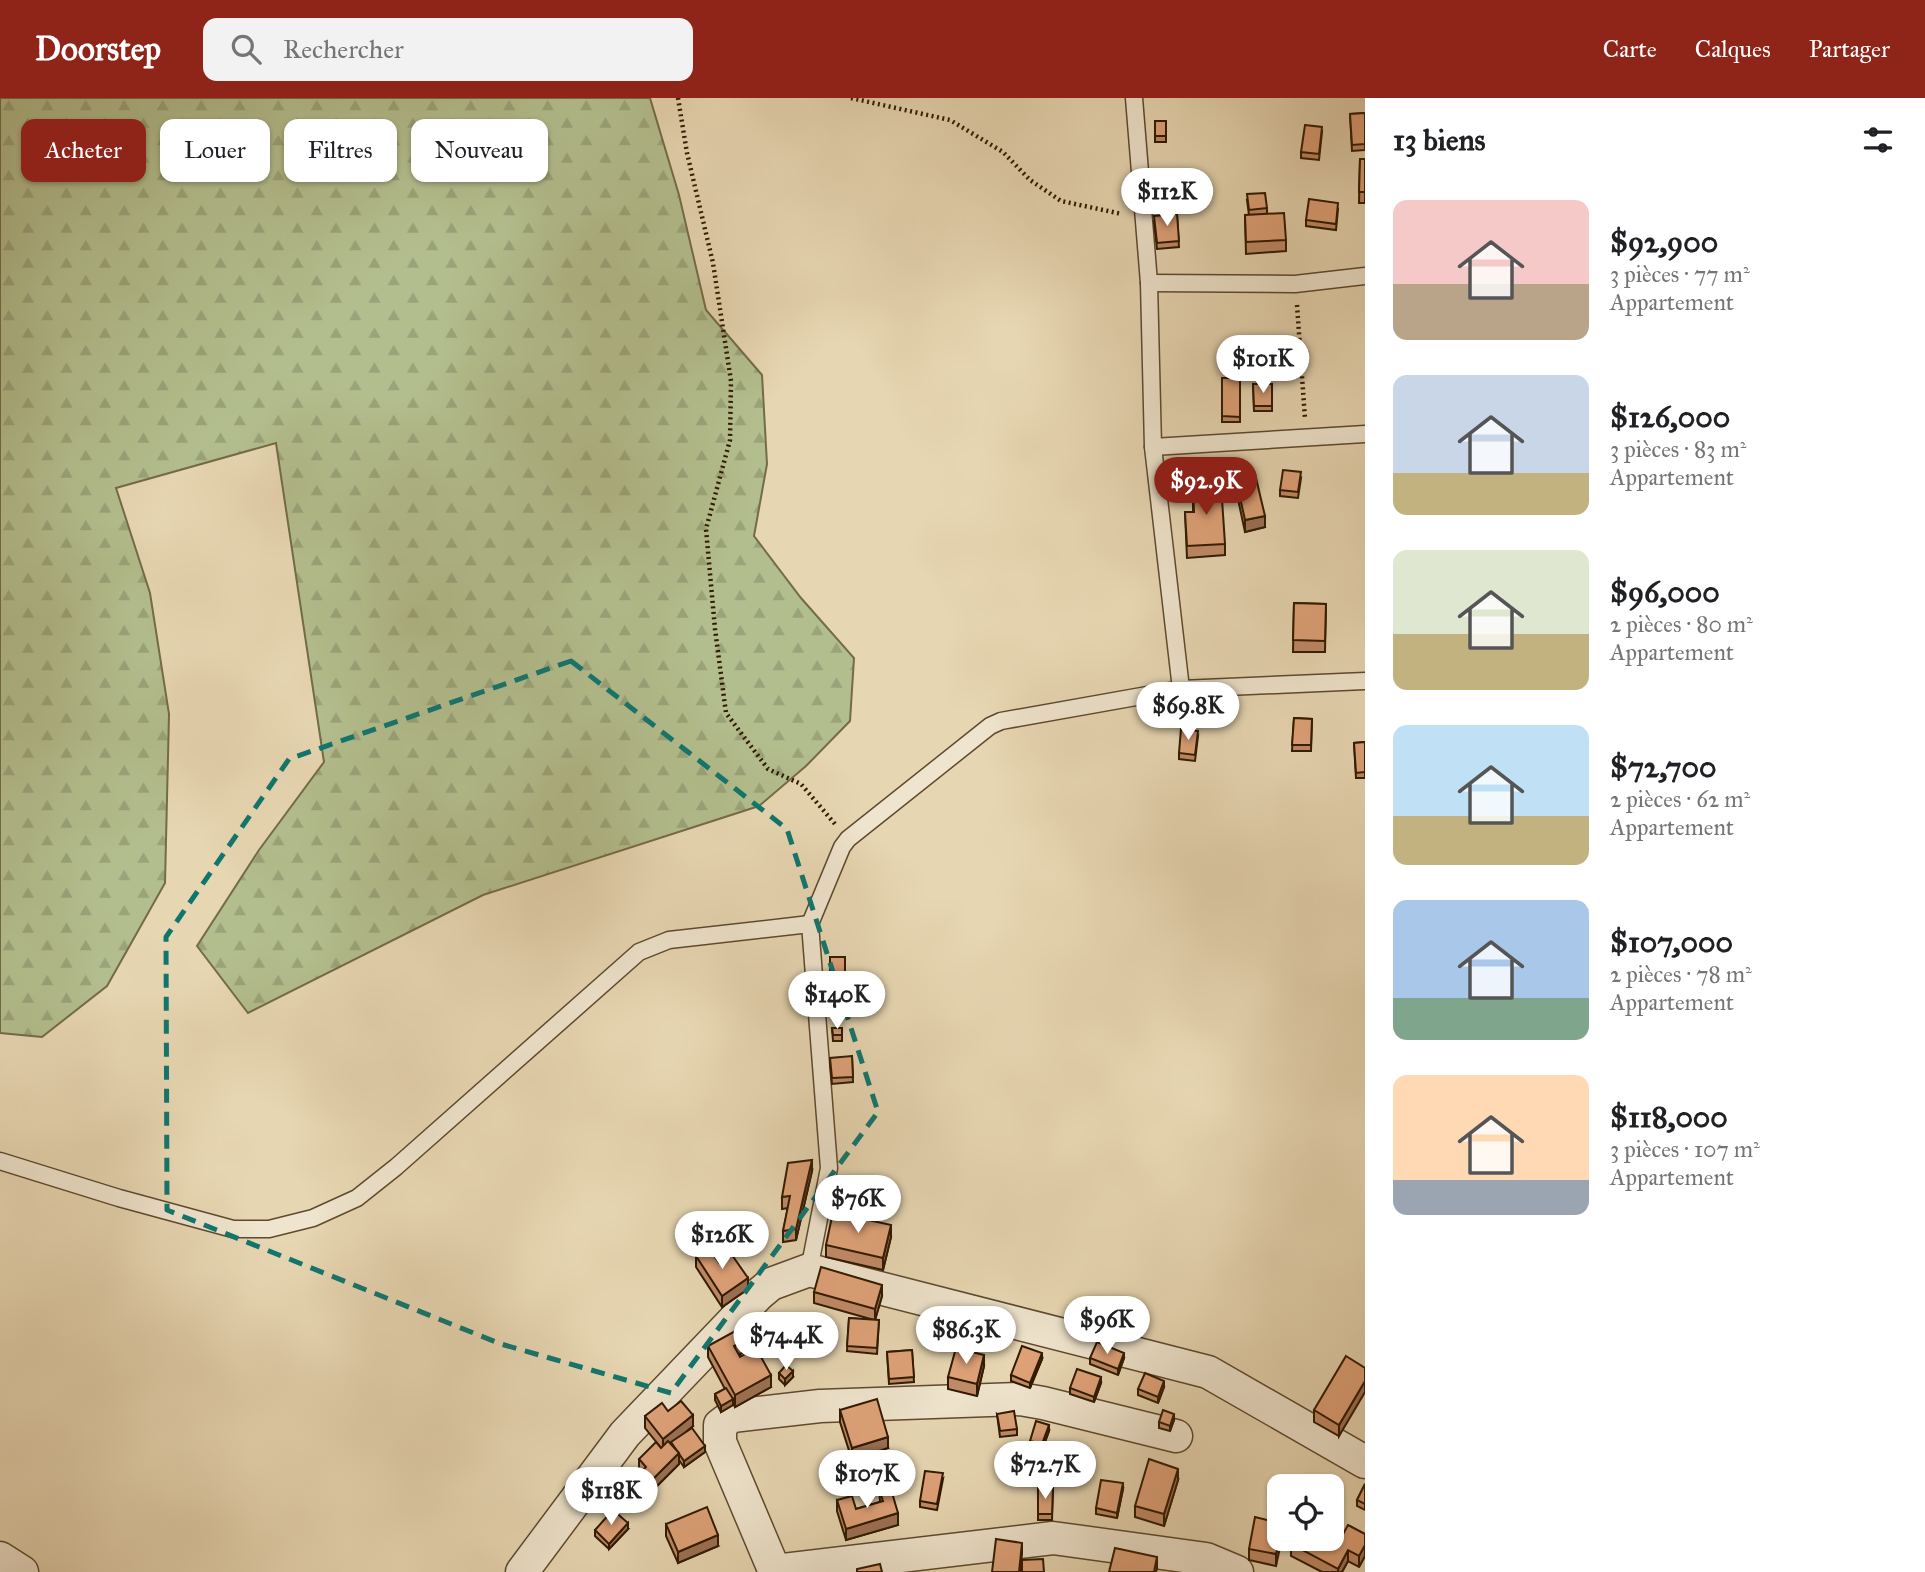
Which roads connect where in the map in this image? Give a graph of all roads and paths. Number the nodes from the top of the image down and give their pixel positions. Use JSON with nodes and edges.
{"nodes":[{"id":1,"x":678,"y":98,"type":"edge"},
{"id":2,"x":851,"y":98,"type":"edge"},
{"id":3,"x":1134,"y":98,"type":"edge"},
{"id":4,"x":1144,"y":218,"type":"junction"},
{"id":5,"x":1365,"y":276,"type":"edge"},
{"id":6,"x":1149,"y":283,"type":"junction"},
{"id":7,"x":1295,"y":284,"type":"junction"},
{"id":8,"x":1365,"y":434,"type":"edge"},
{"id":9,"x":1306,"y":437,"type":"junction"},
{"id":10,"x":1153,"y":447,"type":"junction"},
{"id":11,"x":1365,"y":681,"type":"edge"},
{"id":12,"x":1181,"y":689,"type":"junction"},
{"id":13,"x":848,"y":839,"type":"junction"},
{"id":14,"x":810,"y":924,"type":"junction"},
{"id":15,"x":0,"y":1161,"type":"edge"},
{"id":16,"x":809,"y":1270,"type":"junction"},
{"id":17,"x":1176,"y":1436,"type":"dead end"},
{"id":18,"x":1365,"y":1462,"type":"edge"},
{"id":19,"x":0,"y":1558,"type":"edge"},
{"id":20,"x":775,"y":1571,"type":"edge"},
{"id":21,"x":22,"y":1572,"type":"edge"},
{"id":22,"x":522,"y":1572,"type":"edge"},
{"id":23,"x":1237,"y":1572,"type":"edge"}],
"edges":[{"from":1,"to":13,"type":"path"},
{"from":2,"to":4,"type":"path"},
{"from":3,"to":4,"type":"lane"},
{"from":4,"to":6,"type":"lane"},
{"from":5,"to":7,"type":"lane"},
{"from":6,"to":7,"type":"lane"},
{"from":6,"to":10,"type":"lane"},
{"from":7,"to":9,"type":"path"},
{"from":8,"to":9,"type":"lane"},
{"from":9,"to":10,"type":"lane"},
{"from":10,"to":12,"type":"lane"},
{"from":11,"to":12,"type":"lane"},
{"from":12,"to":13,"type":"lane"},
{"from":13,"to":14,"type":"lane"},
{"from":14,"to":15,"type":"lane"},
{"from":14,"to":16,"type":"lane"},
{"from":16,"to":18,"type":"street"},
{"from":16,"to":22,"type":"street"},
{"from":17,"to":20,"type":"street"},
{"from":19,"to":21,"type":"street"},
{"from":20,"to":23,"type":"street"}]}
